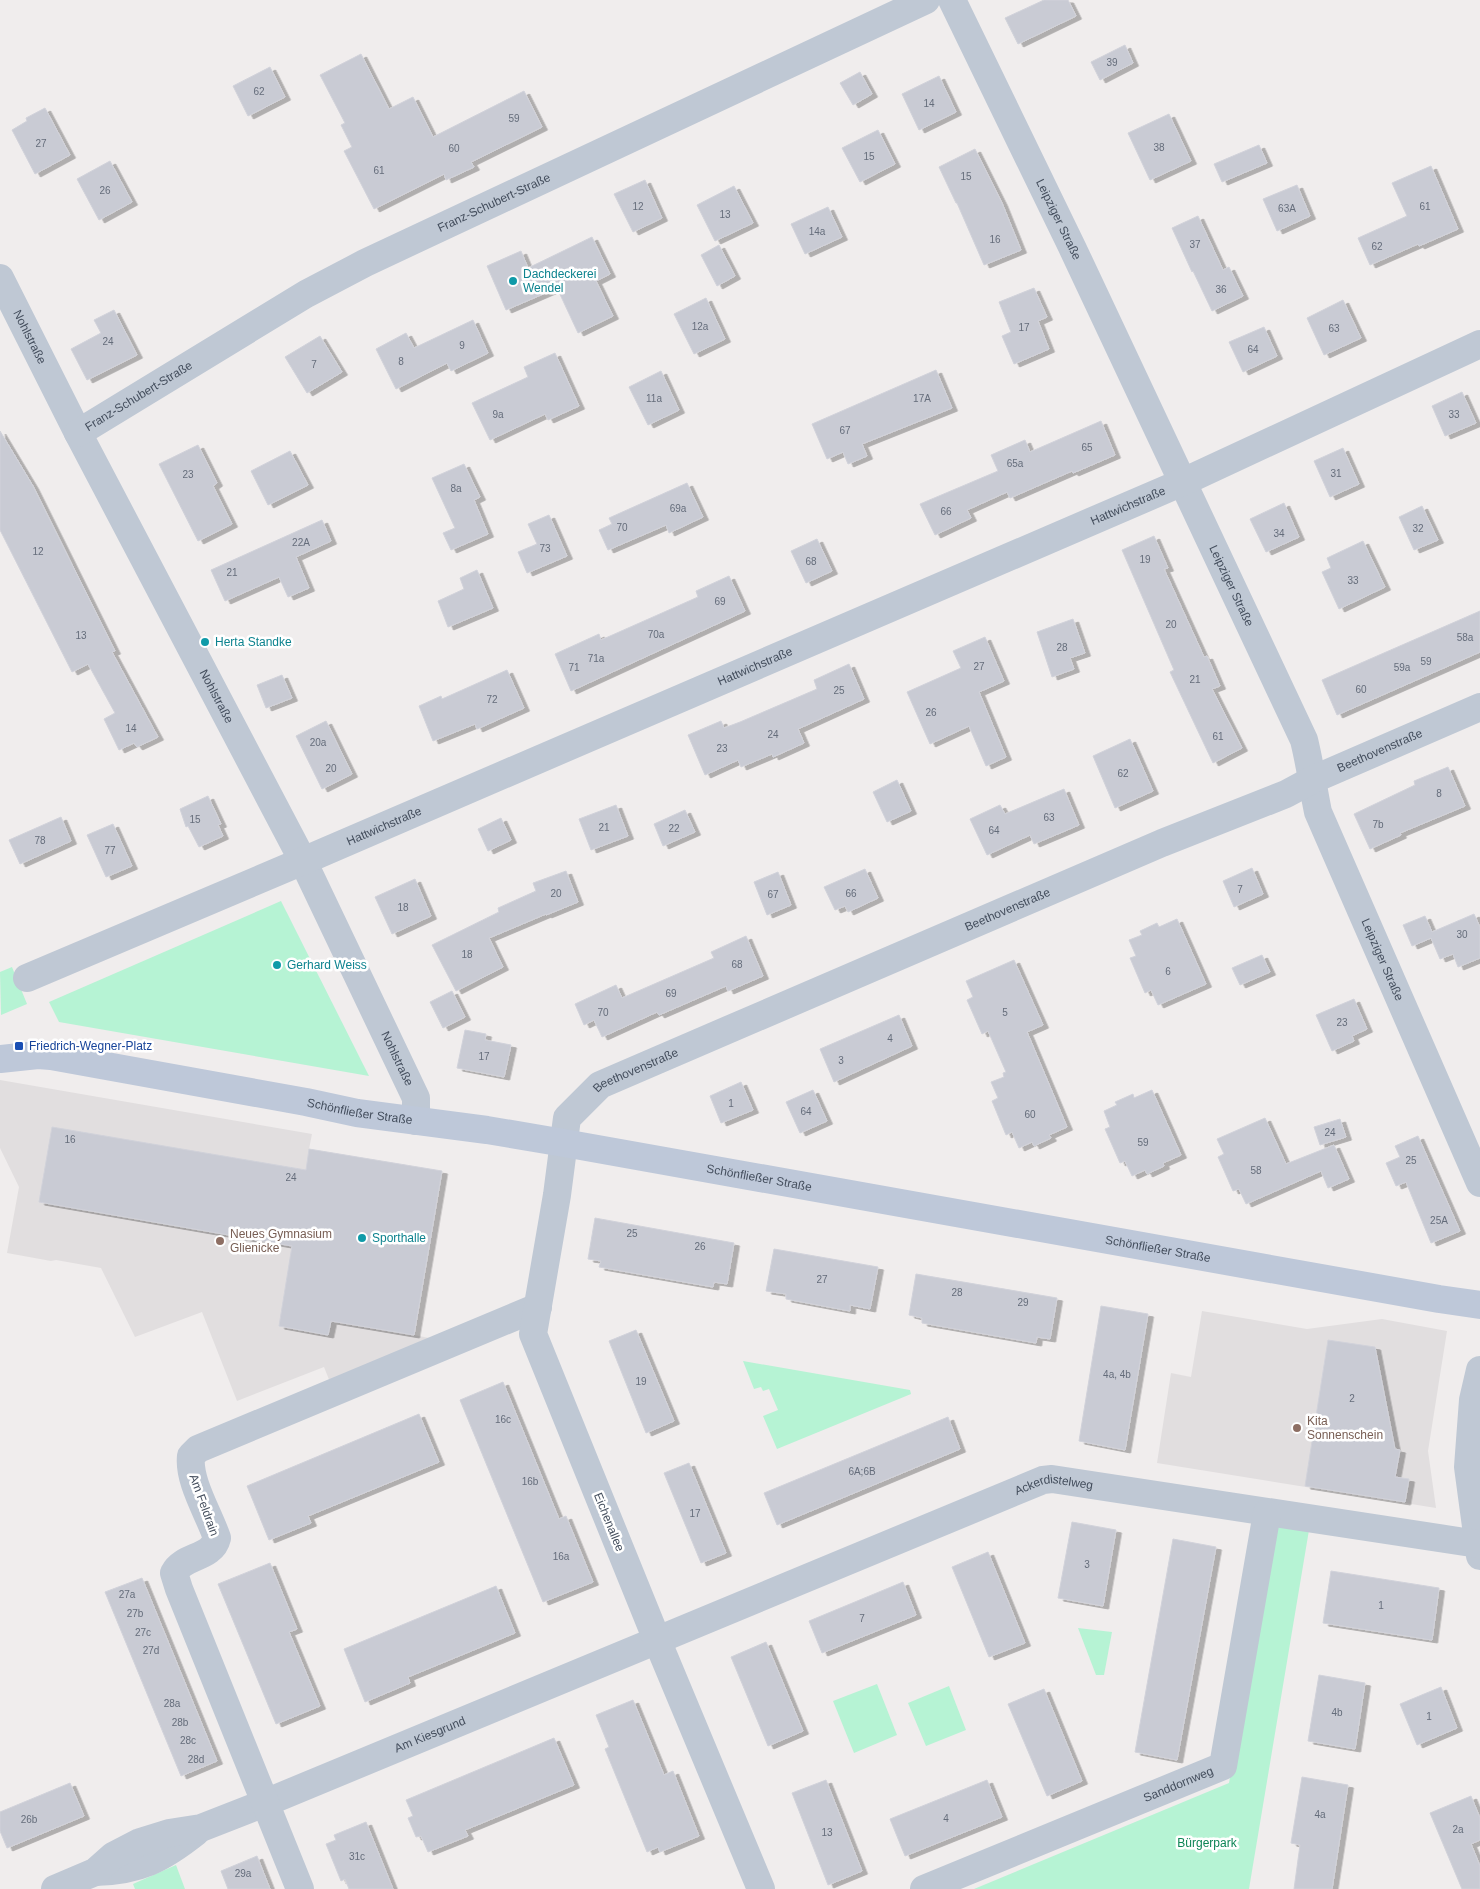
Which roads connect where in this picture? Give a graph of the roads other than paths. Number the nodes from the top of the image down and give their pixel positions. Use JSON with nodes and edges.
{"nodes":[{"id":1,"x":926,"y":0,"type":"edge"},
{"id":2,"x":952,"y":0,"type":"edge"},
{"id":3,"x":0,"y":278,"type":"edge"},
{"id":4,"x":1480,"y":344,"type":"edge"},
{"id":5,"x":78,"y":434,"type":"junction"},
{"id":6,"x":1183,"y":482,"type":"junction"},
{"id":7,"x":1480,"y":707,"type":"edge"},
{"id":8,"x":1312,"y":780,"type":"junction"},
{"id":9,"x":303,"y":862,"type":"junction"},
{"id":10,"x":27,"y":978,"type":"dead end"},
{"id":11,"x":0,"y":1038,"type":"edge"},
{"id":12,"x":38,"y":1055,"type":"junction"},
{"id":13,"x":0,"y":1059,"type":"edge"},
{"id":14,"x":416,"y":1121,"type":"junction"},
{"id":15,"x":564,"y":1143,"type":"junction"},
{"id":16,"x":1480,"y":1183,"type":"edge"},
{"id":17,"x":1480,"y":1305,"type":"edge"},
{"id":18,"x":538,"y":1307,"type":"junction"},
{"id":19,"x":1480,"y":1370,"type":"edge"},
{"id":20,"x":1267,"y":1512,"type":"junction"},
{"id":21,"x":1479,"y":1550,"type":"edge"},
{"id":22,"x":657,"y":1640,"type":"junction"},
{"id":23,"x":265,"y":1803,"type":"junction"},
{"id":24,"x":55,"y":1889,"type":"edge"},
{"id":25,"x":300,"y":1889,"type":"edge"},
{"id":26,"x":761,"y":1889,"type":"edge"},
{"id":27,"x":924,"y":1889,"type":"edge"}],
"edges":[{"from":1,"to":5,"type":"street","name":"Franz-Schubert-Straße"},
{"from":2,"to":6,"type":"street","name":"Leipziger Straße"},
{"from":3,"to":5,"type":"street","name":"Nohlstraße"},
{"from":4,"to":6,"type":"street","name":"Hattwichstraße"},
{"from":5,"to":9,"type":"street","name":"Nohlstraße"},
{"from":6,"to":8,"type":"street","name":"Leipziger Straße"},
{"from":6,"to":9,"type":"street","name":"Hattwichstraße"},
{"from":7,"to":8,"type":"street","name":"Beethovenstraße"},
{"from":8,"to":15,"type":"street","name":"Beethovenstraße"},
{"from":8,"to":16,"type":"street","name":"Leipziger Straße"},
{"from":9,"to":10,"type":"street","name":"Hattwichstraße"},
{"from":9,"to":14,"type":"street","name":"Nohlstraße"},
{"from":11,"to":12,"type":"main road","name":"Schönfließer Straße"},
{"from":12,"to":13,"type":"main road","name":"Schönfließer Straße"},
{"from":12,"to":14,"type":"main road","name":"Schönfließer Straße"},
{"from":14,"to":15,"type":"main road","name":"Schönfließer Straße"},
{"from":15,"to":17,"type":"main road","name":"Schönfließer Straße"},
{"from":15,"to":18,"type":"street","name":"Eichenallee"},
{"from":18,"to":22,"type":"street","name":"Eichenallee"},
{"from":18,"to":23,"type":"street","name":"Am Feldrain"},
{"from":19,"to":21,"type":"street"},
{"from":20,"to":21,"type":"street","name":"Ackerdistelweg"},
{"from":20,"to":22,"type":"street","name":"Ackerdistelweg"},
{"from":20,"to":27,"type":"street","name":"Sanddornweg"},
{"from":22,"to":23,"type":"street","name":"Am Kiesgrund"},
{"from":22,"to":26,"type":"street","name":"Eichenallee"},
{"from":23,"to":24,"type":"street","name":"Am Kiesgrund"},
{"from":23,"to":25,"type":"street"}]}
